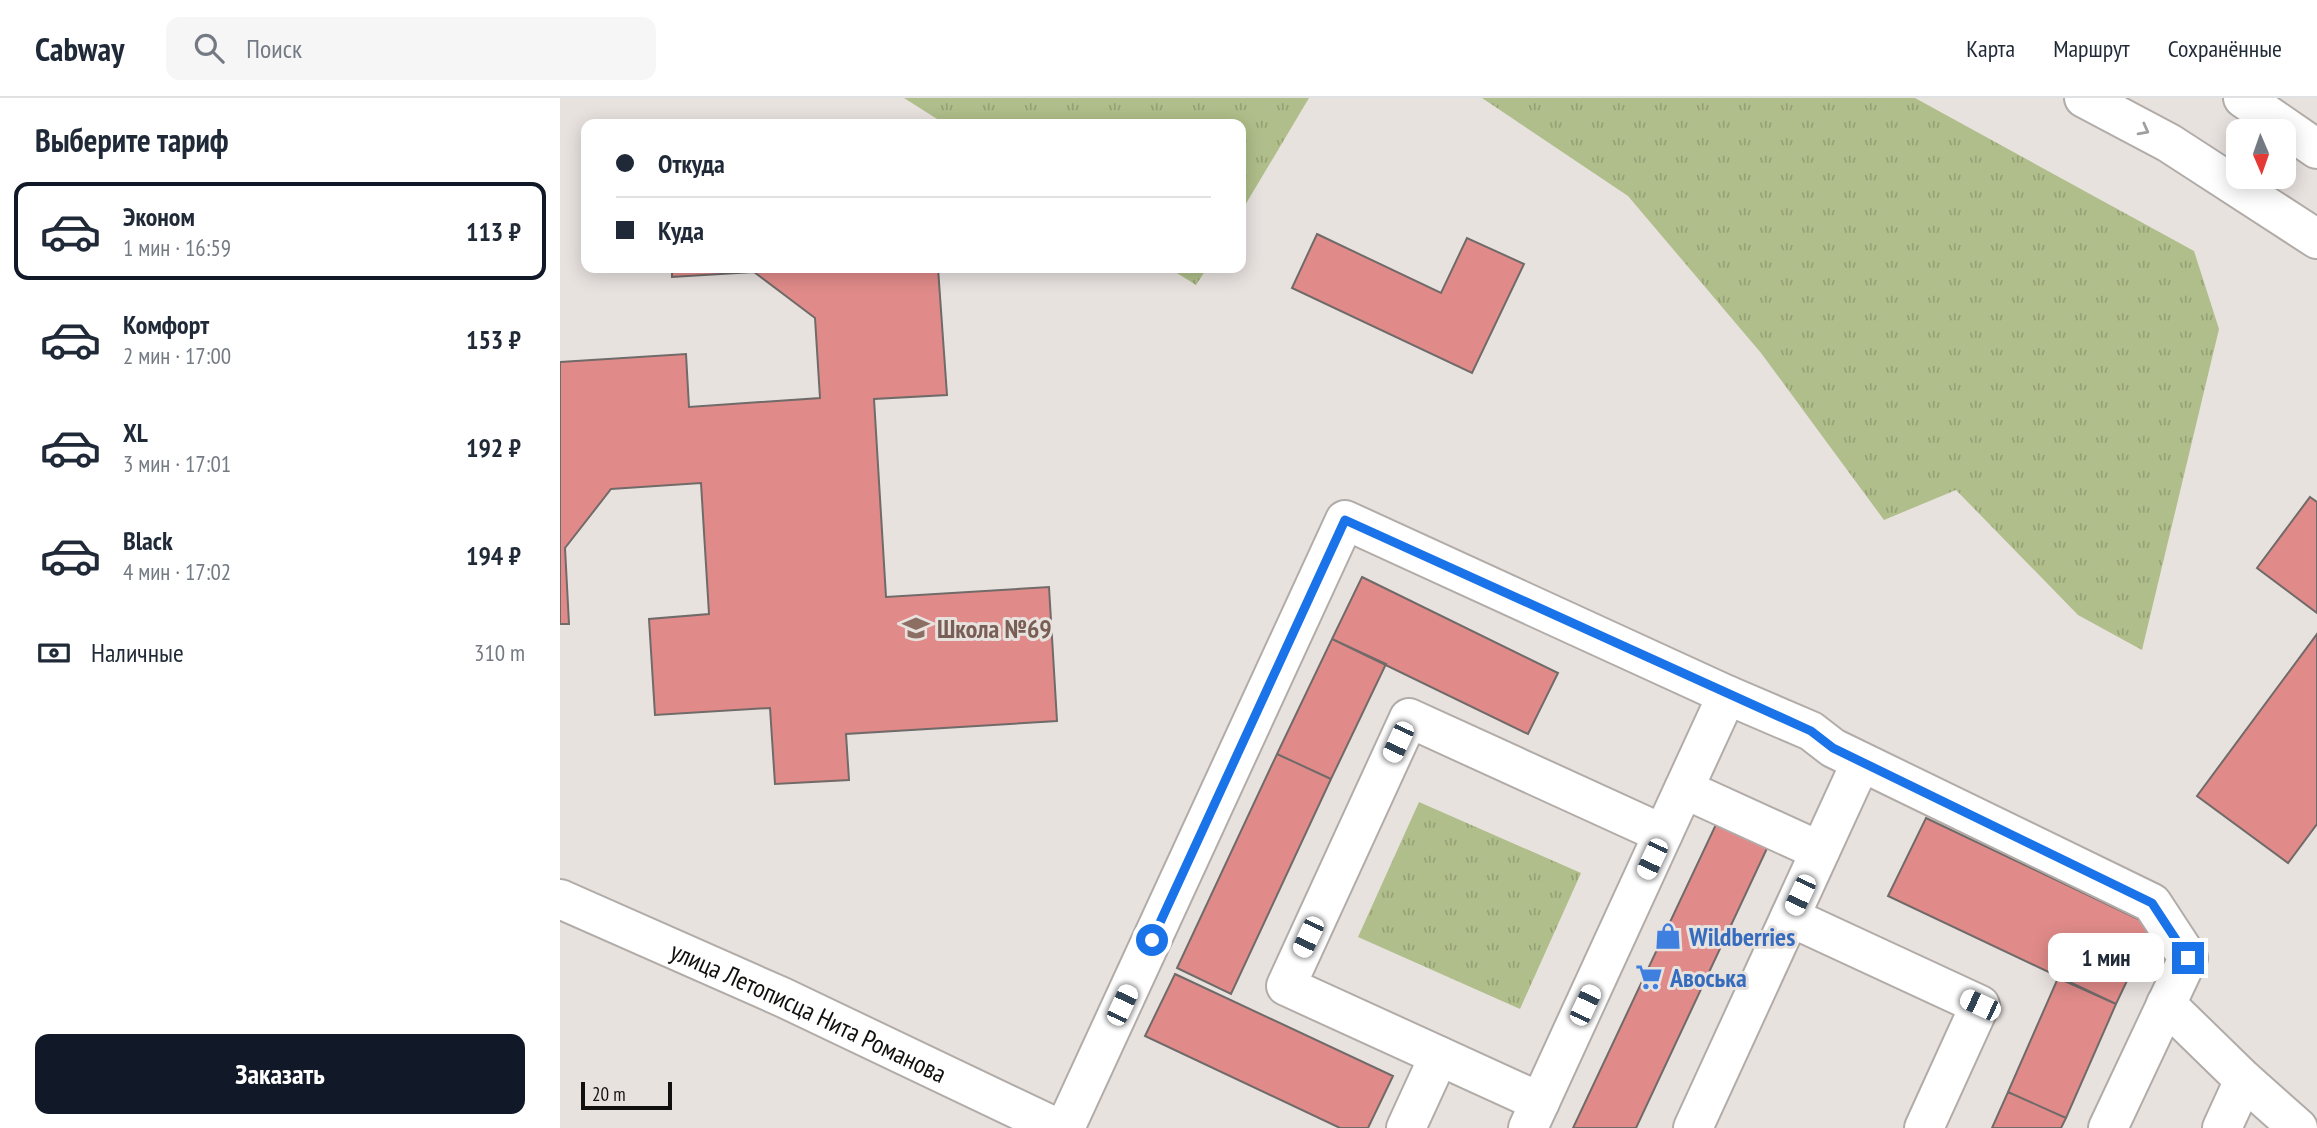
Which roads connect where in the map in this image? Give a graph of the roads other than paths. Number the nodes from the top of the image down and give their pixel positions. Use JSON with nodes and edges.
{"nodes":[{"id":1,"x":2084,"y":98,"type":"edge"},
{"id":2,"x":2243,"y":98,"type":"edge"},
{"id":3,"x":2317,"y":149,"type":"edge"},
{"id":4,"x":2317,"y":239,"type":"edge"},
{"id":5,"x":1727,"y":695,"type":"junction"},
{"id":6,"x":1861,"y":762,"type":"junction"},
{"id":7,"x":1684,"y":789,"type":"junction"},
{"id":8,"x":1663,"y":834,"type":"junction"},
{"id":9,"x":1820,"y":851,"type":"junction"},
{"id":10,"x":560,"y":899,"type":"edge"},
{"id":11,"x":1790,"y":917,"type":"junction"},
{"id":12,"x":2166,"y":1004,"type":"junction"},
{"id":13,"x":1439,"y":1056,"type":"junction"},
{"id":14,"x":2244,"y":1080,"type":"junction"},
{"id":15,"x":1534,"y":1115,"type":"edge"},
{"id":16,"x":1057,"y":1128,"type":"edge"},
{"id":17,"x":1065,"y":1128,"type":"edge"},
{"id":18,"x":1406,"y":1128,"type":"edge"},
{"id":19,"x":1693,"y":1128,"type":"edge"},
{"id":20,"x":1924,"y":1128,"type":"edge"},
{"id":21,"x":2109,"y":1128,"type":"edge"},
{"id":22,"x":2222,"y":1128,"type":"edge"},
{"id":23,"x":2298,"y":1128,"type":"edge"}],
"edges":[{"from":1,"to":4,"type":"street","one_way":true},
{"from":2,"to":3,"type":"street"},
{"from":5,"to":6,"type":"street"},
{"from":5,"to":7,"type":"street"},
{"from":5,"to":17,"type":"street"},
{"from":6,"to":9,"type":"street"},
{"from":6,"to":12,"type":"street"},
{"from":7,"to":8,"type":"street"},
{"from":7,"to":9,"type":"street"},
{"from":8,"to":13,"type":"street"},
{"from":8,"to":15,"type":"street"},
{"from":9,"to":11,"type":"street"},
{"from":10,"to":16,"type":"street","name":"улица Летописца Нита Романова"},
{"from":11,"to":19,"type":"street"},
{"from":11,"to":20,"type":"street"},
{"from":12,"to":14,"type":"street"},
{"from":12,"to":21,"type":"street"},
{"from":13,"to":15,"type":"street"},
{"from":13,"to":18,"type":"street"},
{"from":14,"to":22,"type":"street"},
{"from":14,"to":23,"type":"street"}]}
